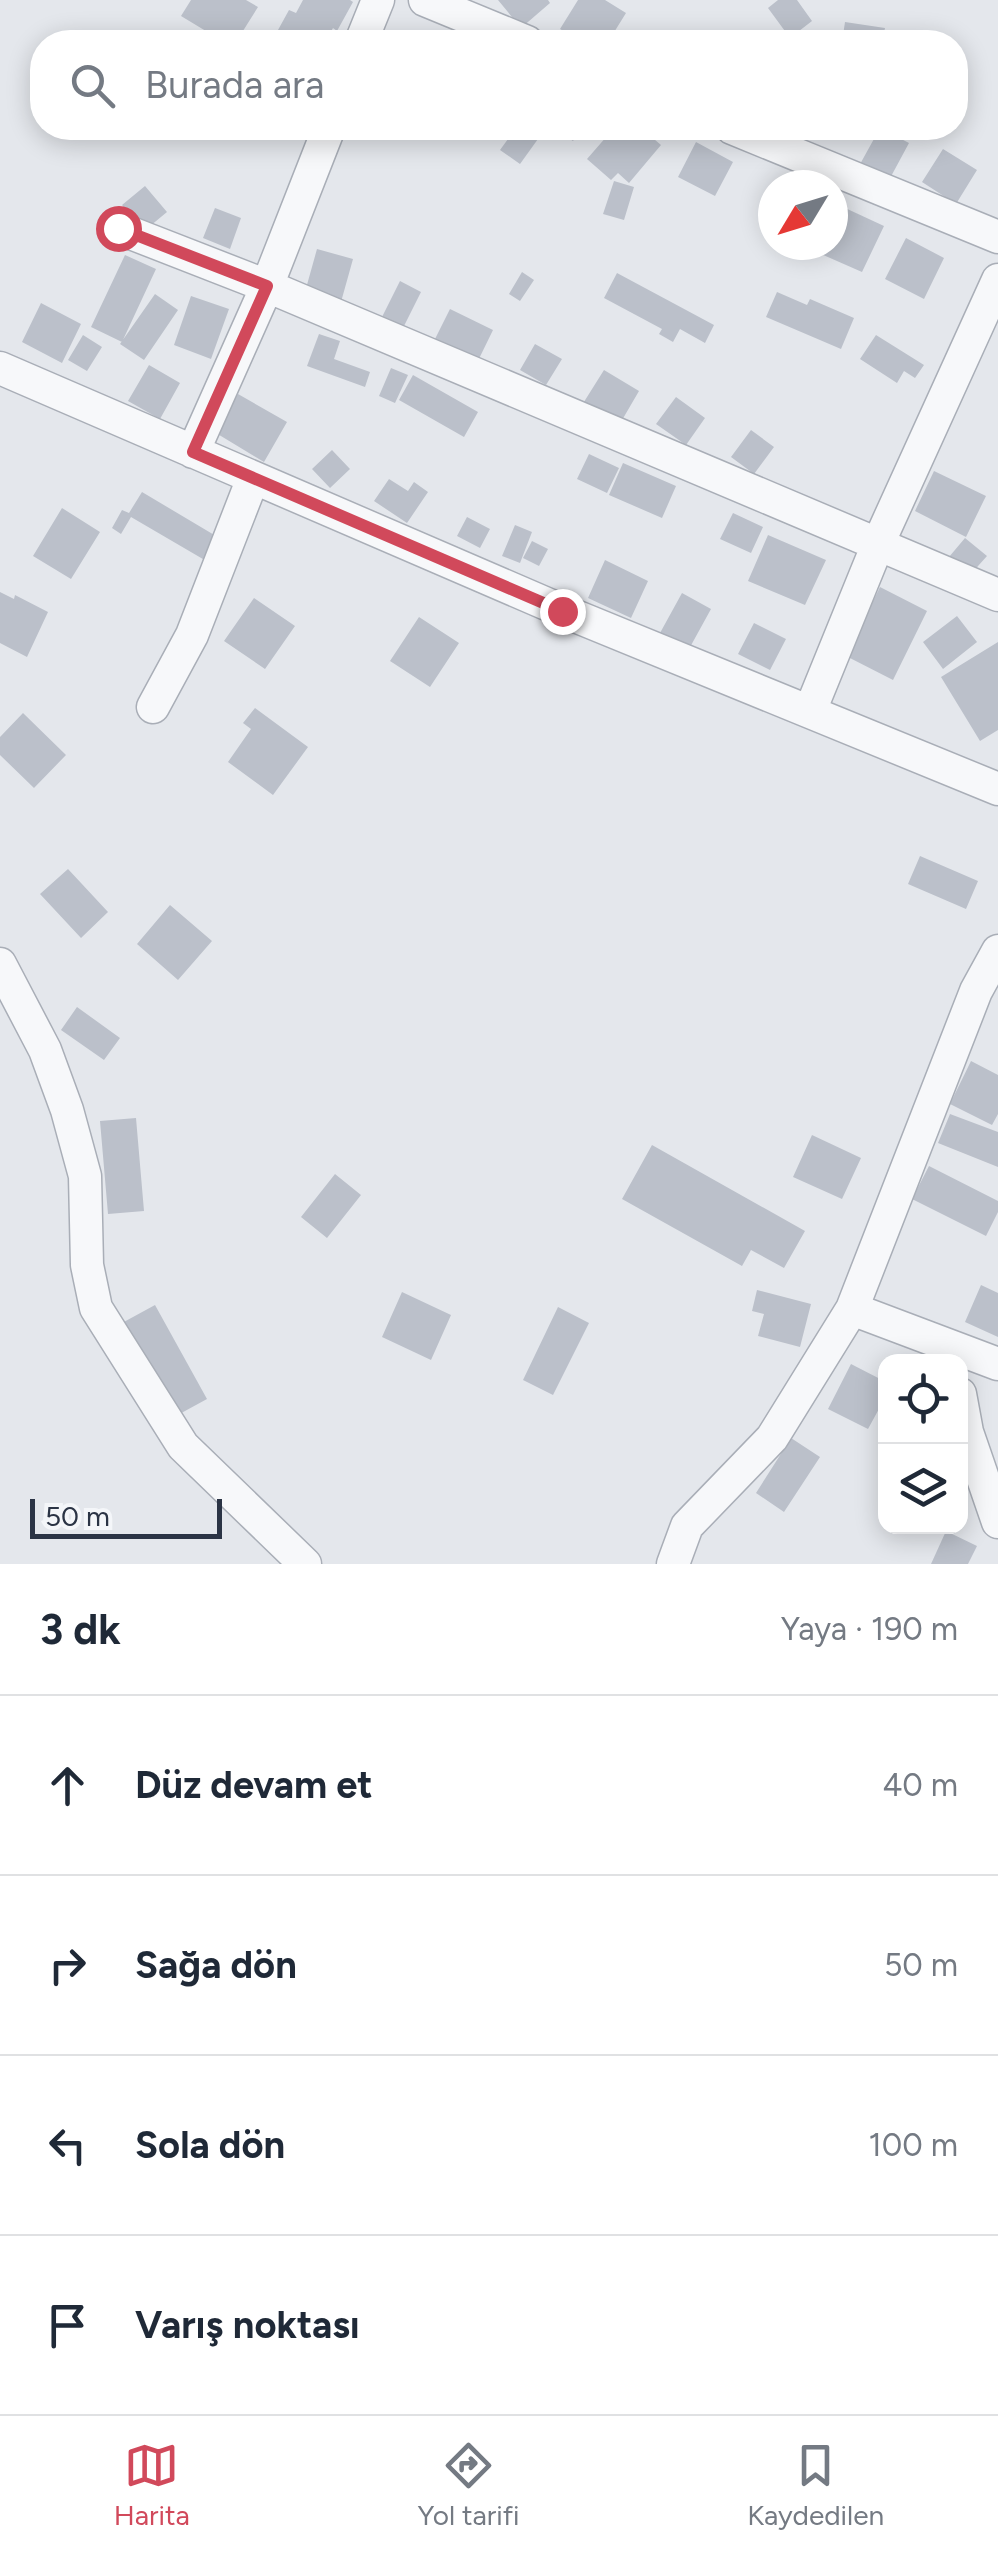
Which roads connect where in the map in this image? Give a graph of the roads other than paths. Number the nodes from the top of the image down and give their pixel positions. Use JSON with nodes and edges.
{"nodes":[{"id":1,"x":378,"y":0,"type":"edge"},
{"id":2,"x":425,"y":0,"type":"edge"},
{"id":3,"x":367,"y":30,"type":"edge"},
{"id":4,"x":498,"y":30,"type":"edge"},
{"id":5,"x":323,"y":140,"type":"edge"},
{"id":6,"x":761,"y":140,"type":"edge"},
{"id":7,"x":118,"y":228,"type":"dead end"},
{"id":8,"x":998,"y":238,"type":"edge"},
{"id":9,"x":998,"y":280,"type":"edge"},
{"id":10,"x":267,"y":286,"type":"junction"},
{"id":11,"x":0,"y":368,"type":"edge"},
{"id":12,"x":193,"y":452,"type":"junction"},
{"id":13,"x":253,"y":478,"type":"junction"},
{"id":14,"x":878,"y":544,"type":"junction"},
{"id":15,"x":998,"y":595,"type":"edge"},
{"id":16,"x":153,"y":706,"type":"dead end"},
{"id":17,"x":810,"y":711,"type":"junction"},
{"id":18,"x":998,"y":789,"type":"edge"},
{"id":19,"x":998,"y":951,"type":"edge"},
{"id":20,"x":0,"y":964,"type":"edge"},
{"id":21,"x":987,"y":995,"type":"edge"},
{"id":22,"x":852,"y":1309,"type":"junction"},
{"id":23,"x":954,"y":1354,"type":"edge"},
{"id":24,"x":968,"y":1357,"type":"edge"},
{"id":25,"x":998,"y":1364,"type":"edge"},
{"id":26,"x":968,"y":1438,"type":"edge"},
{"id":27,"x":998,"y":1522,"type":"edge"},
{"id":28,"x":305,"y":1564,"type":"edge"},
{"id":29,"x":673,"y":1564,"type":"edge"}],
"edges":[{"from":1,"to":3,"type":"street"},
{"from":2,"to":4,"type":"street"},
{"from":5,"to":10,"type":"street"},
{"from":6,"to":8,"type":"street"},
{"from":7,"to":10,"type":"street"},
{"from":9,"to":14,"type":"street"},
{"from":10,"to":12,"type":"street"},
{"from":10,"to":14,"type":"street"},
{"from":11,"to":12,"type":"street"},
{"from":12,"to":13,"type":"street"},
{"from":13,"to":16,"type":"street"},
{"from":13,"to":17,"type":"street"},
{"from":14,"to":15,"type":"street"},
{"from":14,"to":17,"type":"street"},
{"from":17,"to":18,"type":"street"},
{"from":19,"to":21,"type":"street"},
{"from":20,"to":28,"type":"street"},
{"from":21,"to":22,"type":"street"},
{"from":22,"to":23,"type":"street"},
{"from":22,"to":29,"type":"street"},
{"from":24,"to":25,"type":"street"},
{"from":26,"to":27,"type":"street"}]}
